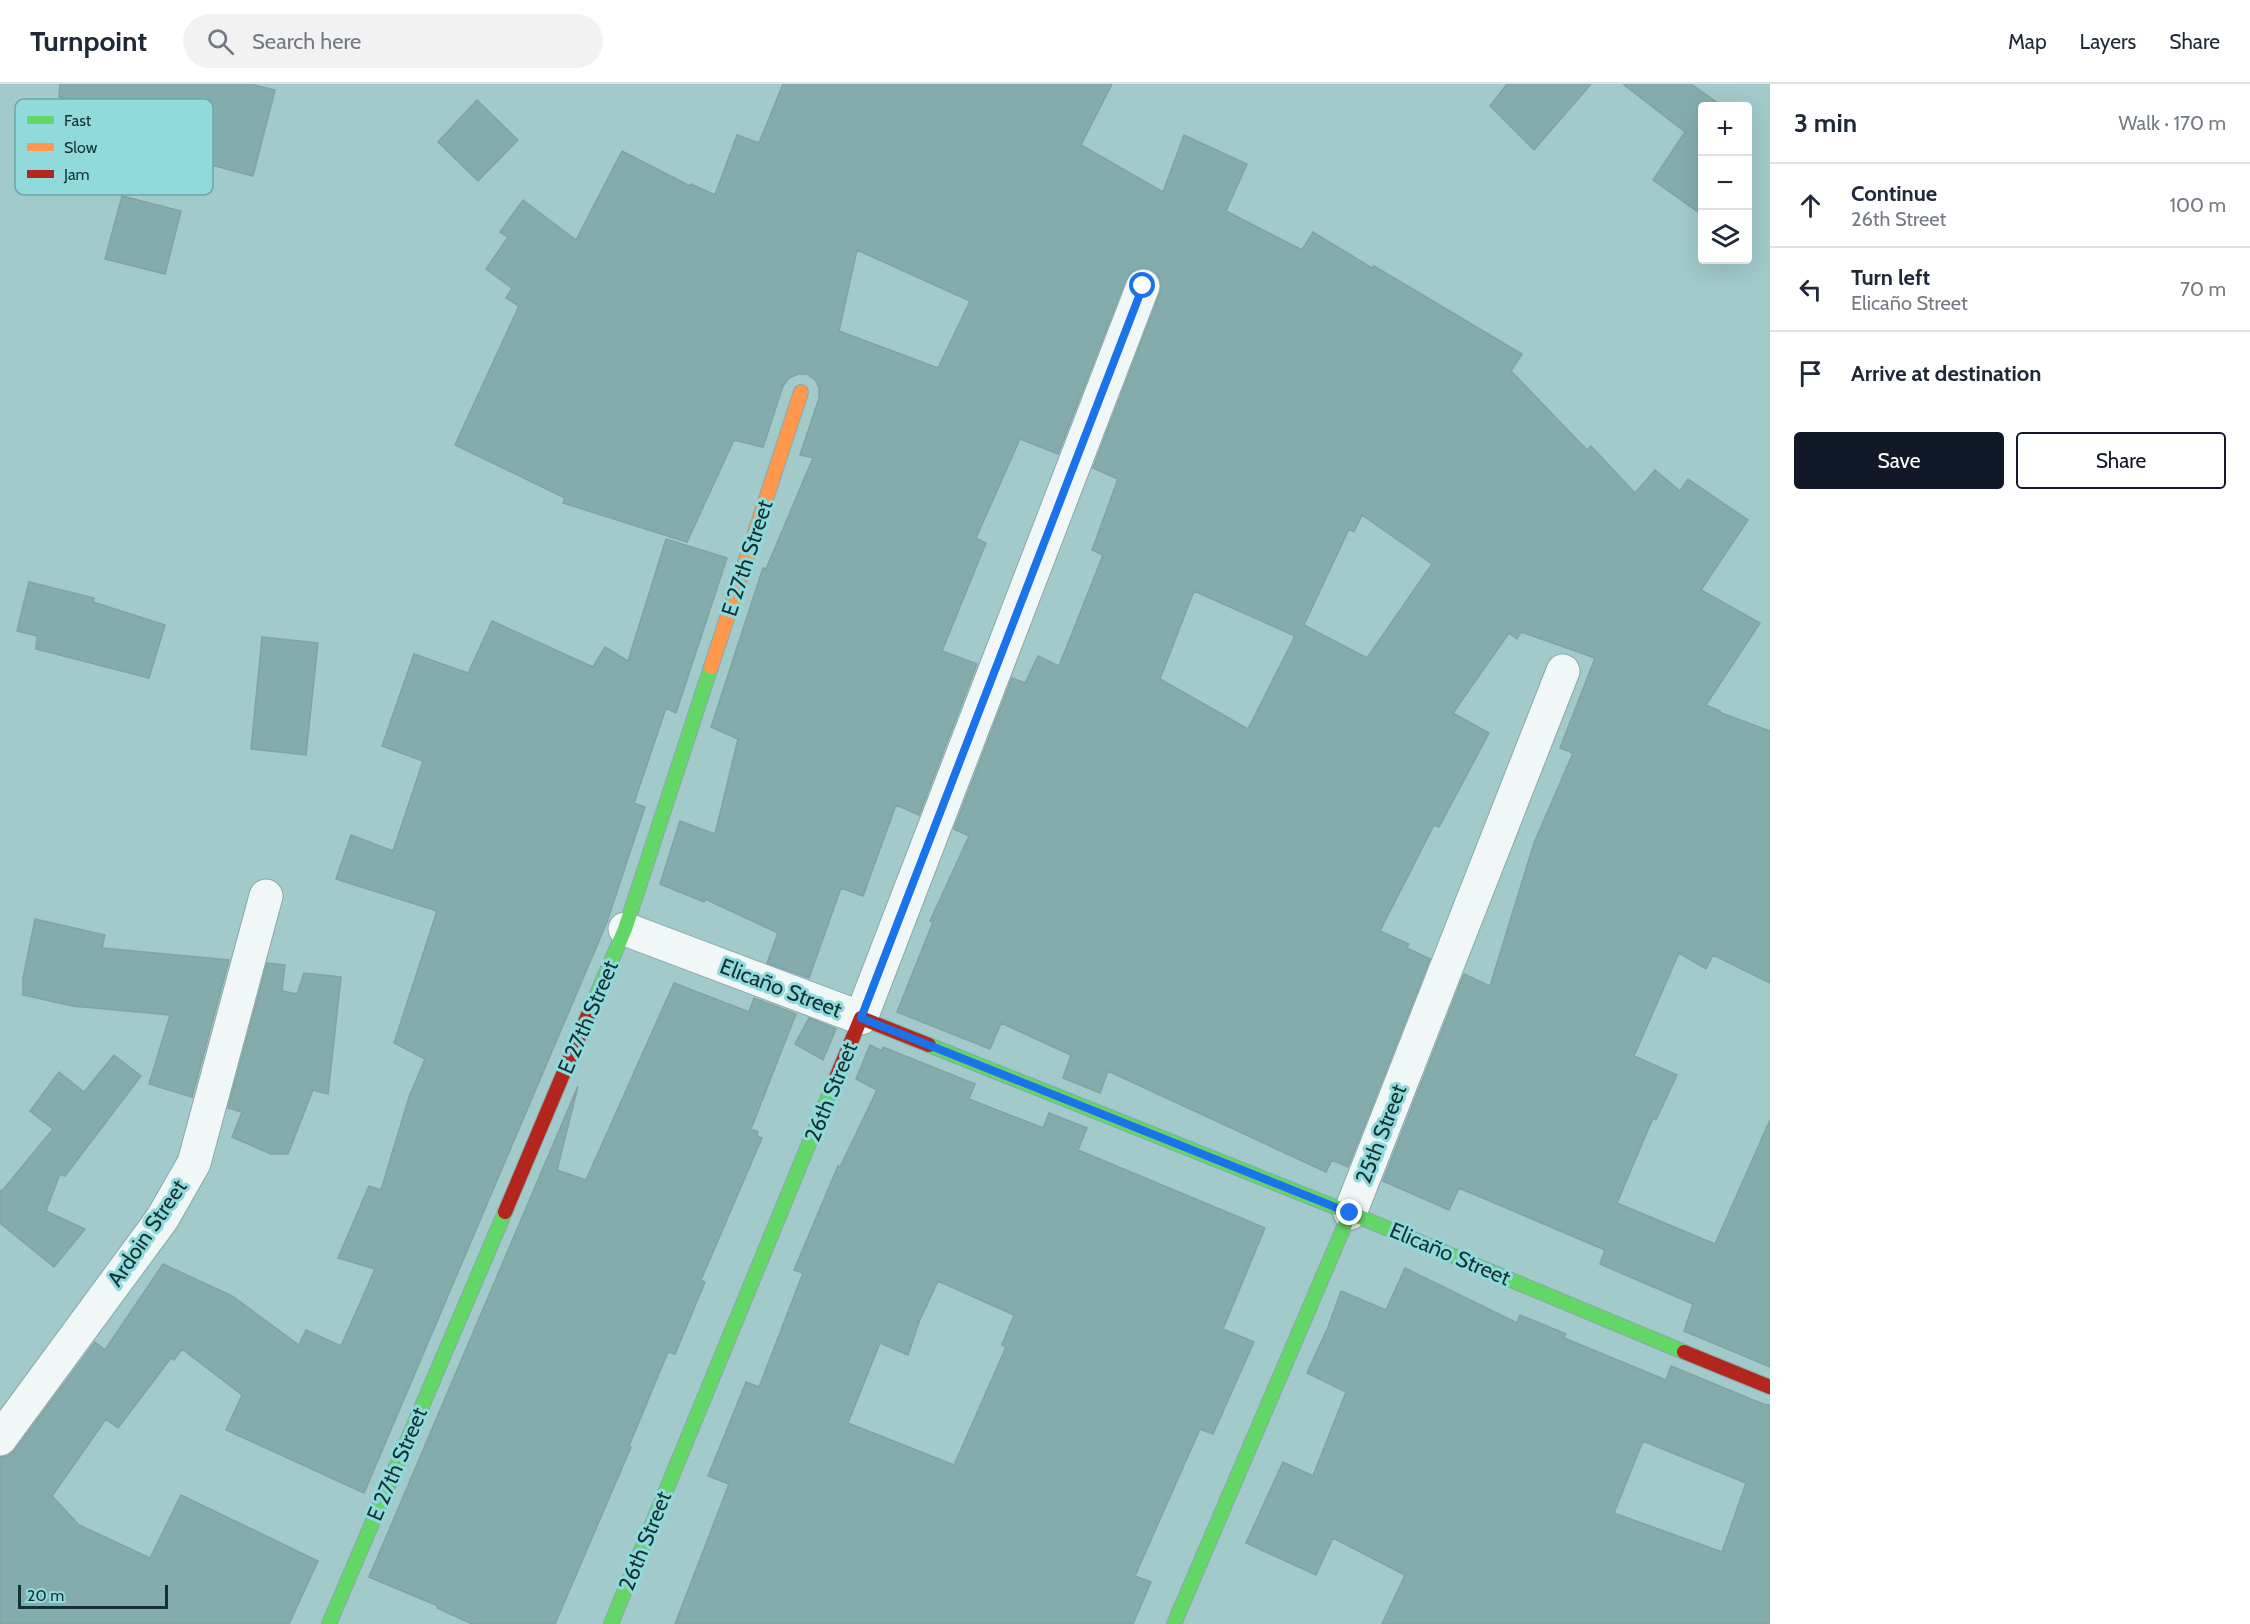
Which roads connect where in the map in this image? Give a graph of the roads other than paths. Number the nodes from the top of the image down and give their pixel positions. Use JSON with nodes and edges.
{"nodes":[{"id":1,"x":1143,"y":286,"type":"dead end"},
{"id":2,"x":801,"y":392,"type":"dead end"},
{"id":3,"x":1563,"y":671,"type":"dead end"},
{"id":4,"x":266,"y":896,"type":"dead end"},
{"id":5,"x":625,"y":929,"type":"junction"},
{"id":6,"x":861,"y":1018,"type":"junction"},
{"id":7,"x":1350,"y":1213,"type":"junction"},
{"id":8,"x":1770,"y":1388,"type":"edge"},
{"id":9,"x":0,"y":1439,"type":"edge"},
{"id":10,"x":329,"y":1624,"type":"edge"},
{"id":11,"x":611,"y":1624,"type":"edge"},
{"id":12,"x":1174,"y":1624,"type":"edge"}],
"edges":[{"from":1,"to":6,"type":"street","name":"26th Street"},
{"from":2,"to":5,"type":"street","name":"E 27th Street"},
{"from":3,"to":7,"type":"street","name":"25th Street"},
{"from":4,"to":9,"type":"street","name":"Ardoin Street"},
{"from":5,"to":6,"type":"street","name":"Elicaño Street"},
{"from":5,"to":10,"type":"street","name":"E 27th Street"},
{"from":6,"to":7,"type":"street","name":"Elicaño Street"},
{"from":6,"to":11,"type":"street","name":"26th Street"},
{"from":7,"to":8,"type":"street","name":"Elicaño Street"},
{"from":7,"to":12,"type":"street","name":"25th Street"}]}
